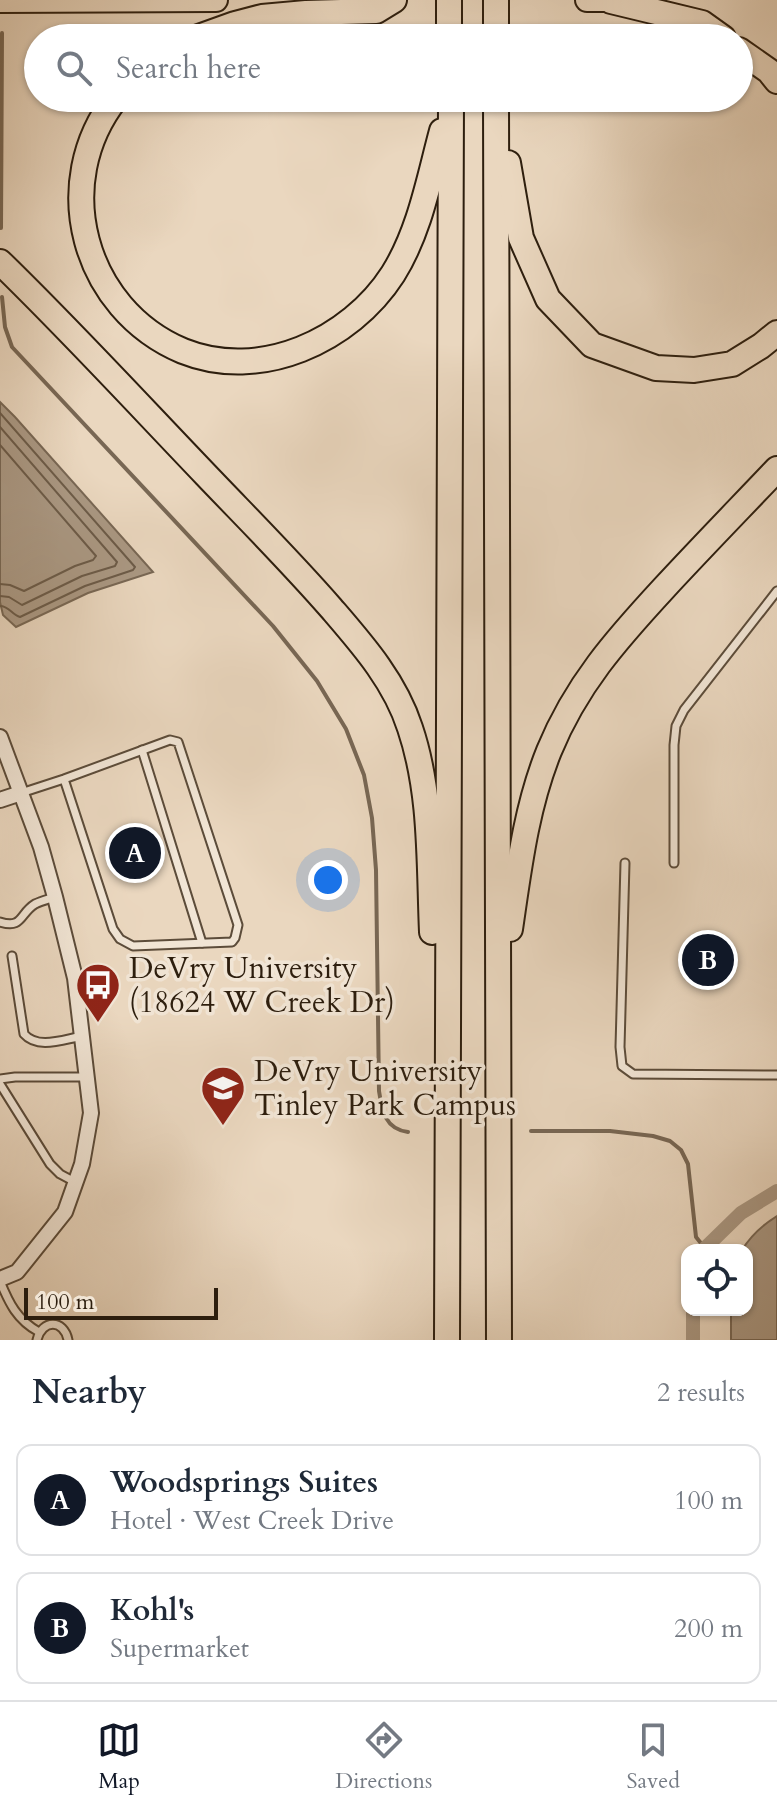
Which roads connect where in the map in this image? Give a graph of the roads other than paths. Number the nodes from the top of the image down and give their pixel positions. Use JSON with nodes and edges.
{"nodes":[{"id":1,"x":216,"y":0,"type":"edge"},
{"id":2,"x":394,"y":0,"type":"edge"},
{"id":3,"x":449,"y":0,"type":"edge"},
{"id":4,"x":496,"y":0,"type":"edge"},
{"id":5,"x":587,"y":0,"type":"edge"},
{"id":6,"x":651,"y":0,"type":"edge"},
{"id":7,"x":0,"y":1,"type":"edge"},
{"id":8,"x":611,"y":1,"type":"edge"},
{"id":9,"x":235,"y":24,"type":"edge"},
{"id":10,"x":449,"y":24,"type":"edge"},
{"id":11,"x":496,"y":24,"type":"edge"},
{"id":12,"x":703,"y":24,"type":"edge"},
{"id":13,"x":753,"y":60,"type":"edge"},
{"id":14,"x":777,"y":81,"type":"edge"},
{"id":15,"x":107,"y":112,"type":"edge"},
{"id":16,"x":447,"y":112,"type":"edge"},
{"id":17,"x":451,"y":112,"type":"edge"},
{"id":18,"x":497,"y":112,"type":"edge"},
{"id":19,"x":499,"y":112,"type":"edge"},
{"id":20,"x":0,"y":262,"type":"edge"},
{"id":21,"x":777,"y":333,"type":"edge"},
{"id":22,"x":777,"y":469,"type":"edge"},
{"id":23,"x":777,"y":591,"type":"edge"},
{"id":24,"x":0,"y":737,"type":"edge"},
{"id":25,"x":142,"y":750,"type":"junction"},
{"id":26,"x":64,"y":779,"type":"junction"},
{"id":27,"x":21,"y":793,"type":"junction"},
{"id":28,"x":0,"y":800,"type":"edge"},
{"id":29,"x":625,"y":863,"type":"dead end"},
{"id":30,"x":674,"y":863,"type":"dead end"},
{"id":31,"x":55,"y":897,"type":"junction"},
{"id":32,"x":0,"y":922,"type":"edge"},
{"id":33,"x":202,"y":943,"type":"junction"},
{"id":34,"x":12,"y":956,"type":"dead end"},
{"id":35,"x":498,"y":1006,"type":"junction"},
{"id":36,"x":83,"y":1036,"type":"junction"},
{"id":37,"x":777,"y":1075,"type":"edge"},
{"id":38,"x":88,"y":1077,"type":"junction"},
{"id":39,"x":0,"y":1082,"type":"edge"},
{"id":40,"x":75,"y":1182,"type":"junction"},
{"id":41,"x":446,"y":1240,"type":"junction"},
{"id":42,"x":0,"y":1280,"type":"edge"},
{"id":43,"x":38,"y":1336,"type":"edge"},
{"id":44,"x":68,"y":1340,"type":"edge"},
{"id":45,"x":447,"y":1340,"type":"edge"},
{"id":46,"x":499,"y":1340,"type":"edge"}],
"edges":[{"from":1,"to":7,"type":"main road"},
{"from":2,"to":9,"type":"highway"},
{"from":3,"to":10,"type":"highway"},
{"from":4,"to":11,"type":"highway"},
{"from":5,"to":8,"type":"main road"},
{"from":6,"to":8,"type":"main road"},
{"from":8,"to":12,"type":"highway"},
{"from":13,"to":14,"type":"highway"},
{"from":15,"to":16,"type":"highway"},
{"from":17,"to":41,"type":"highway"},
{"from":18,"to":35,"type":"highway"},
{"from":19,"to":21,"type":"highway"},
{"from":20,"to":41,"type":"highway"},
{"from":22,"to":35,"type":"highway"},
{"from":23,"to":30,"type":"lane"},
{"from":24,"to":27,"type":"street"},
{"from":25,"to":26,"type":"lane"},
{"from":25,"to":33,"type":"lane"},
{"from":25,"to":33,"type":"lane"},
{"from":26,"to":27,"type":"lane"},
{"from":26,"to":33,"type":"lane"},
{"from":27,"to":28,"type":"street"},
{"from":27,"to":31,"type":"street"},
{"from":29,"to":37,"type":"lane"},
{"from":31,"to":32,"type":"lane"},
{"from":31,"to":36,"type":"street"},
{"from":34,"to":36,"type":"lane"},
{"from":35,"to":46,"type":"highway"},
{"from":36,"to":38,"type":"street"},
{"from":38,"to":39,"type":"lane"},
{"from":38,"to":40,"type":"street"},
{"from":39,"to":40,"type":"lane"},
{"from":40,"to":42,"type":"street"},
{"from":41,"to":45,"type":"highway"},
{"from":42,"to":43,"type":"lane"},
{"from":43,"to":44,"type":"lane"}]}
